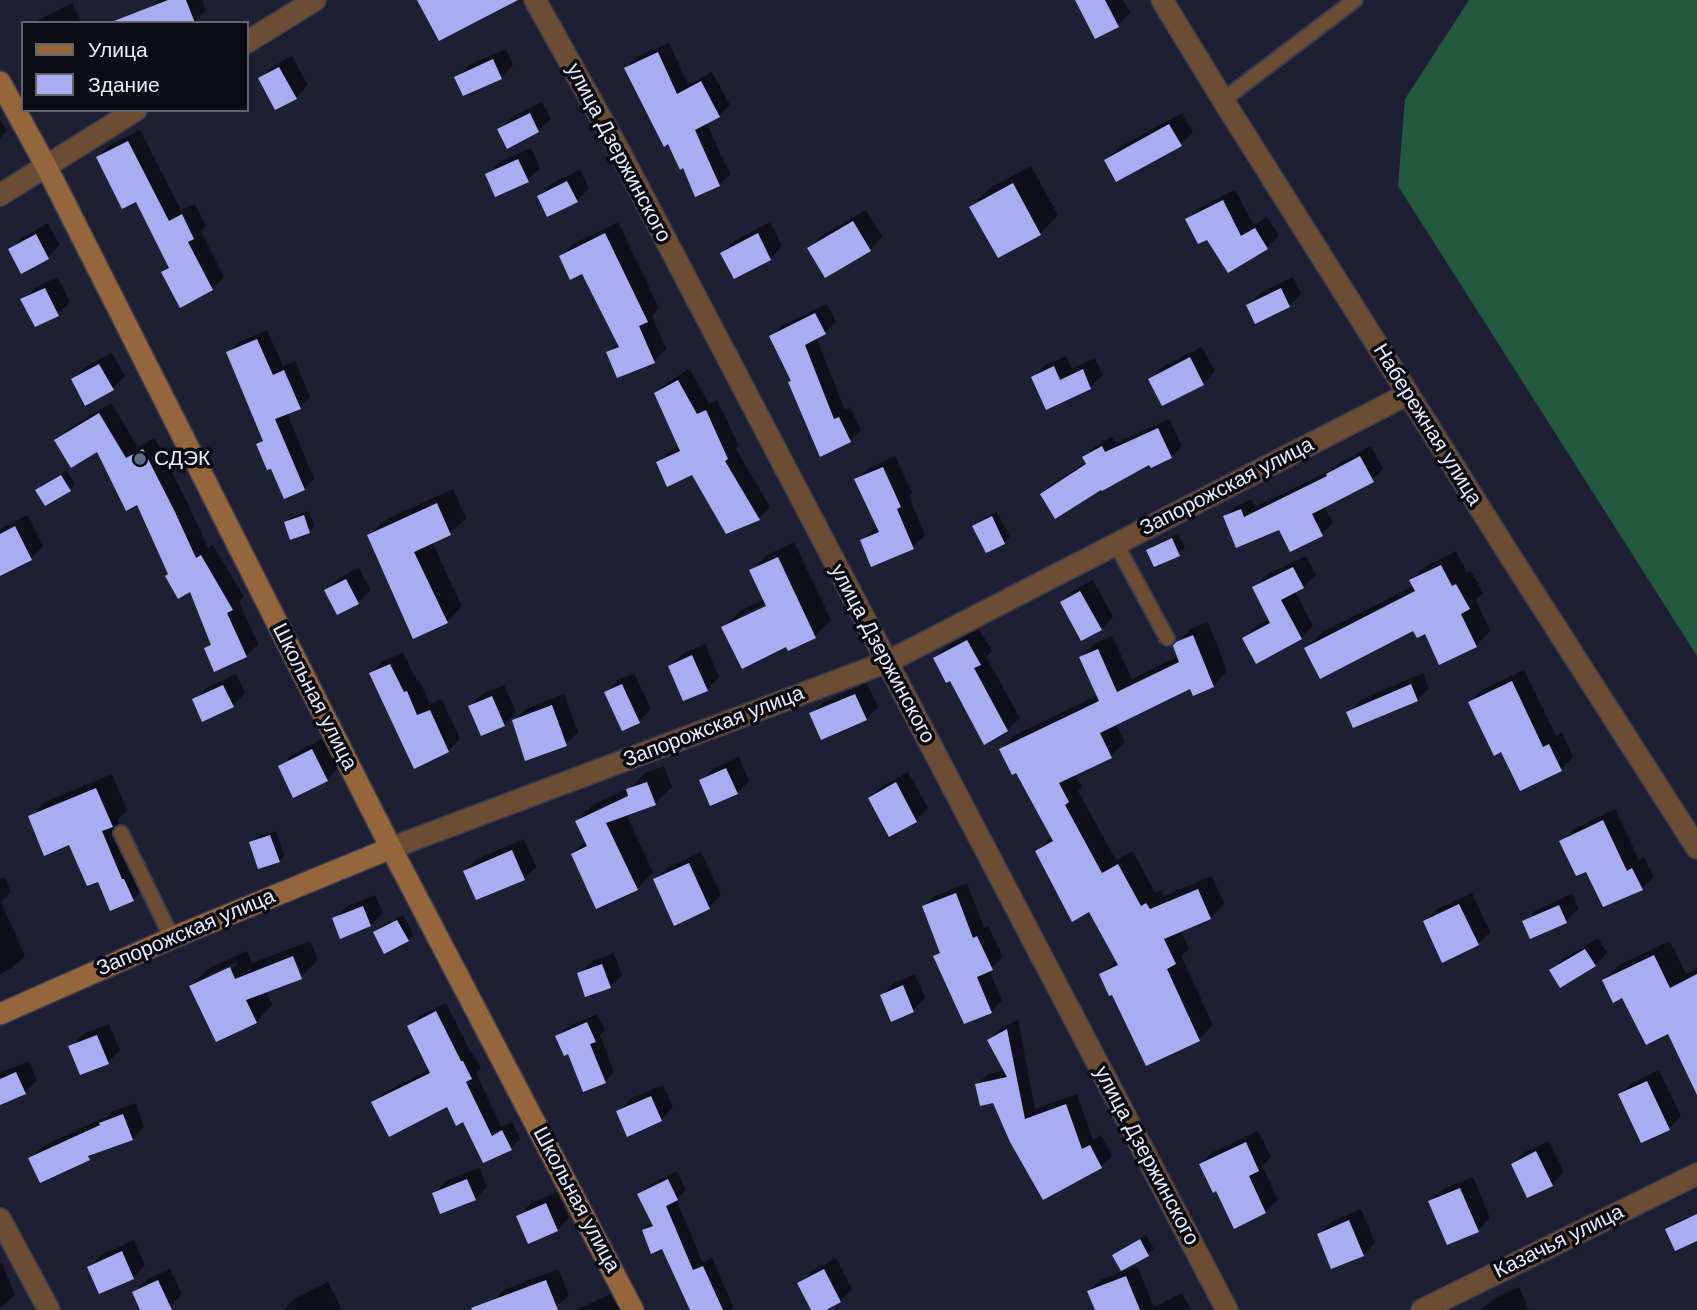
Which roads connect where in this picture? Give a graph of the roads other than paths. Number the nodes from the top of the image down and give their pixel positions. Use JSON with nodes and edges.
{"nodes":[{"id":1,"x":315,"y":0,"type":"edge"},
{"id":2,"x":535,"y":0,"type":"edge"},
{"id":3,"x":1162,"y":0,"type":"edge"},
{"id":4,"x":1355,"y":0,"type":"edge"},
{"id":5,"x":248,"y":41,"type":"edge"},
{"id":6,"x":0,"y":82,"type":"edge"},
{"id":7,"x":1223,"y":100,"type":"junction"},
{"id":8,"x":133,"y":112,"type":"edge"},
{"id":9,"x":46,"y":166,"type":"junction"},
{"id":10,"x":0,"y":195,"type":"edge"},
{"id":11,"x":1408,"y":394,"type":"junction"},
{"id":12,"x":1115,"y":544,"type":"junction"},
{"id":13,"x":1167,"y":638,"type":"dead end"},
{"id":14,"x":887,"y":662,"type":"junction"},
{"id":15,"x":121,"y":833,"type":"dead end"},
{"id":16,"x":391,"y":848,"type":"junction"},
{"id":17,"x":1697,"y":848,"type":"edge"},
{"id":18,"x":172,"y":938,"type":"junction"},
{"id":19,"x":0,"y":1014,"type":"edge"},
{"id":20,"x":1697,"y":1174,"type":"edge"},
{"id":21,"x":0,"y":1219,"type":"edge"},
{"id":22,"x":49,"y":1310,"type":"edge"},
{"id":23,"x":633,"y":1310,"type":"edge"},
{"id":24,"x":1227,"y":1310,"type":"edge"},
{"id":25,"x":1422,"y":1310,"type":"edge"}],
"edges":[{"from":1,"to":5,"type":"street"},
{"from":2,"to":14,"type":"street","name":"улица Дзержинского"},
{"from":3,"to":7,"type":"street","name":"Набережная улица"},
{"from":4,"to":7,"type":"lane"},
{"from":6,"to":9,"type":"street","name":"Школьная улица"},
{"from":7,"to":11,"type":"street","name":"Набережная улица"},
{"from":8,"to":9,"type":"street"},
{"from":9,"to":10,"type":"street"},
{"from":9,"to":16,"type":"street","name":"Школьная улица"},
{"from":11,"to":12,"type":"street","name":"Запорожская улица"},
{"from":11,"to":17,"type":"street","name":"Набережная улица"},
{"from":12,"to":13,"type":"lane"},
{"from":12,"to":14,"type":"street","name":"Запорожская улица"},
{"from":14,"to":16,"type":"street","name":"Запорожская улица"},
{"from":14,"to":24,"type":"street","name":"улица Дзержинского"},
{"from":15,"to":18,"type":"lane"},
{"from":16,"to":18,"type":"street","name":"Запорожская улица"},
{"from":16,"to":23,"type":"street","name":"Школьная улица"},
{"from":18,"to":19,"type":"street","name":"Запорожская улица"},
{"from":20,"to":25,"type":"street","name":"Казачья улица"},
{"from":21,"to":22,"type":"street"}]}
